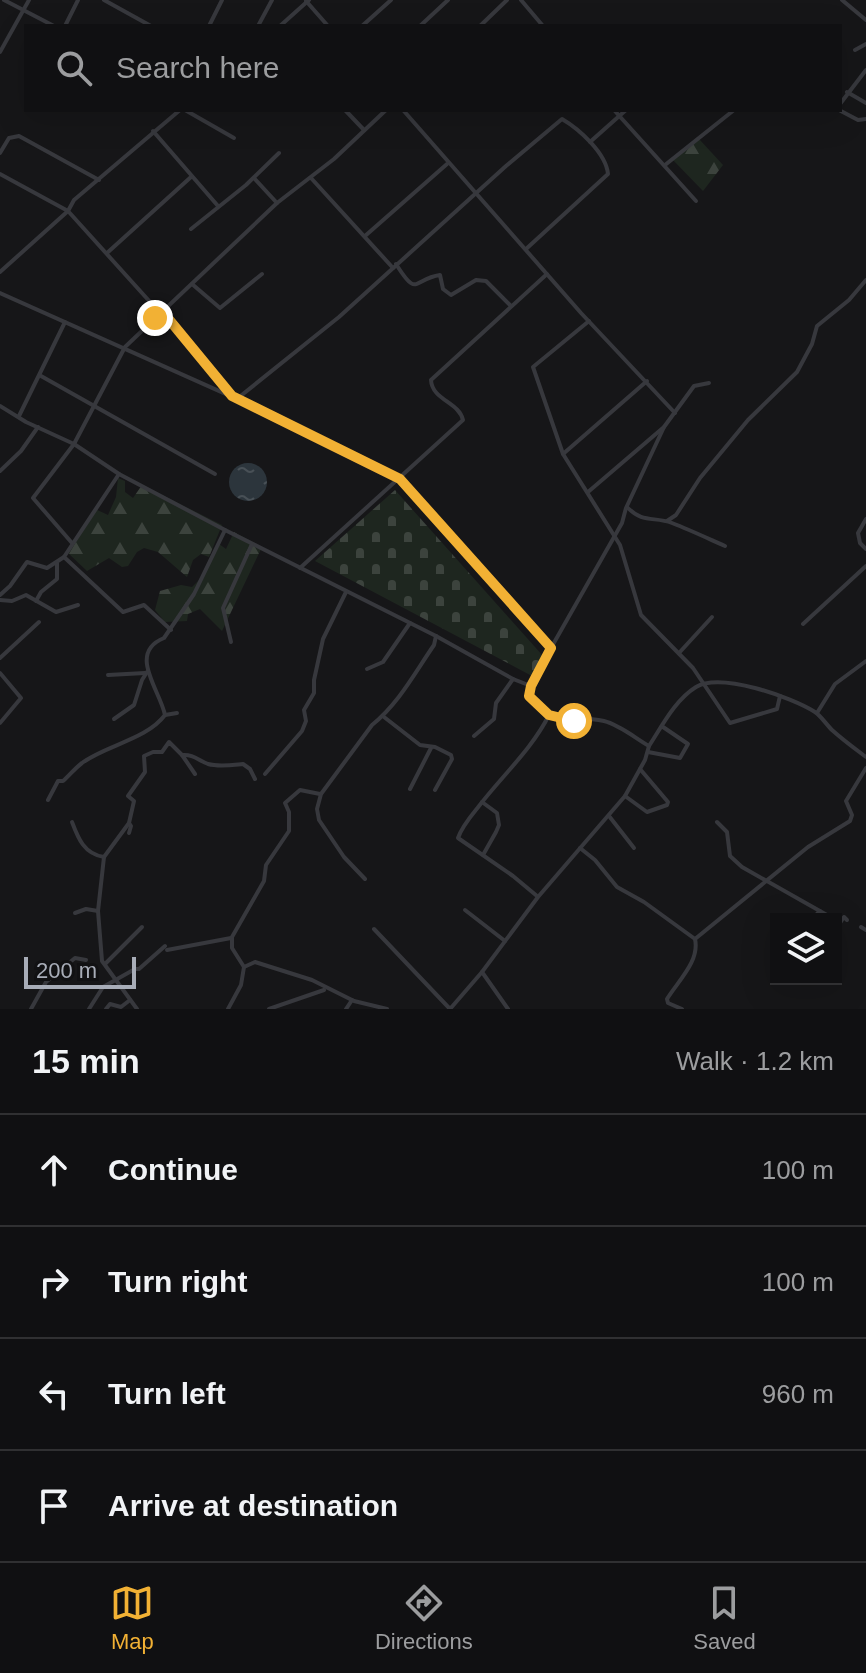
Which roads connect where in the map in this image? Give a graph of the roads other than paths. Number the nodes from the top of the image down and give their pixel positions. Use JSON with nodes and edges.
{"nodes":[{"id":1,"x":4,"y":0,"type":"edge"},
{"id":2,"x":29,"y":0,"type":"edge"},
{"id":3,"x":78,"y":0,"type":"edge"},
{"id":4,"x":104,"y":0,"type":"edge"},
{"id":5,"x":222,"y":0,"type":"edge"},
{"id":6,"x":272,"y":0,"type":"edge"},
{"id":7,"x":307,"y":0,"type":"edge"},
{"id":8,"x":391,"y":0,"type":"edge"},
{"id":9,"x":448,"y":0,"type":"edge"},
{"id":10,"x":507,"y":0,"type":"edge"},
{"id":11,"x":521,"y":0,"type":"edge"},
{"id":12,"x":842,"y":0,"type":"edge"},
{"id":13,"x":24,"y":10,"type":"junction"},
{"id":14,"x":866,"y":20,"type":"edge"},
{"id":15,"x":50,"y":24,"type":"edge"},
{"id":16,"x":66,"y":24,"type":"edge"},
{"id":17,"x":147,"y":24,"type":"edge"},
{"id":18,"x":210,"y":24,"type":"edge"},
{"id":19,"x":259,"y":24,"type":"edge"},
{"id":20,"x":282,"y":24,"type":"edge"},
{"id":21,"x":326,"y":24,"type":"edge"},
{"id":22,"x":364,"y":24,"type":"edge"},
{"id":23,"x":422,"y":24,"type":"edge"},
{"id":24,"x":482,"y":24,"type":"edge"},
{"id":25,"x":541,"y":24,"type":"edge"},
{"id":26,"x":866,"y":44,"type":"edge"},
{"id":27,"x":855,"y":50,"type":"dead end"},
{"id":28,"x":0,"y":52,"type":"edge"},
{"id":29,"x":866,"y":70,"type":"edge"},
{"id":30,"x":847,"y":92,"type":"junction"},
{"id":31,"x":842,"y":101,"type":"edge"},
{"id":32,"x":866,"y":103,"type":"edge"},
{"id":33,"x":179,"y":112,"type":"edge"},
{"id":34,"x":186,"y":112,"type":"edge"},
{"id":35,"x":347,"y":112,"type":"edge"},
{"id":36,"x":384,"y":112,"type":"edge"},
{"id":37,"x":405,"y":112,"type":"edge"},
{"id":38,"x":616,"y":112,"type":"edge"},
{"id":39,"x":624,"y":112,"type":"edge"},
{"id":40,"x":731,"y":112,"type":"edge"},
{"id":41,"x":842,"y":112,"type":"edge"},
{"id":42,"x":620,"y":117,"type":"junction"},
{"id":43,"x":866,"y":119,"type":"edge"},
{"id":44,"x":364,"y":130,"type":"junction"},
{"id":45,"x":153,"y":131,"type":"junction"},
{"id":46,"x":234,"y":138,"type":"dead end"},
{"id":47,"x":590,"y":142,"type":"junction"},
{"id":48,"x":0,"y":153,"type":"edge"},
{"id":49,"x":279,"y":153,"type":"dead end"},
{"id":50,"x":448,"y":164,"type":"junction"},
{"id":51,"x":665,"y":165,"type":"junction"},
{"id":52,"x":0,"y":174,"type":"edge"},
{"id":53,"x":191,"y":177,"type":"junction"},
{"id":54,"x":254,"y":178,"type":"junction"},
{"id":55,"x":311,"y":178,"type":"junction"},
{"id":56,"x":99,"y":180,"type":"junction"},
{"id":57,"x":475,"y":193,"type":"junction"},
{"id":58,"x":696,"y":201,"type":"dead end"},
{"id":59,"x":277,"y":203,"type":"junction"},
{"id":60,"x":218,"y":206,"type":"junction"},
{"id":61,"x":68,"y":211,"type":"junction"},
{"id":62,"x":191,"y":229,"type":"dead end"},
{"id":63,"x":365,"y":236,"type":"junction"},
{"id":64,"x":526,"y":249,"type":"junction"},
{"id":65,"x":107,"y":253,"type":"junction"},
{"id":66,"x":394,"y":266,"type":"junction"},
{"id":67,"x":0,"y":272,"type":"edge"},
{"id":68,"x":262,"y":274,"type":"dead end"},
{"id":69,"x":547,"y":274,"type":"junction"},
{"id":70,"x":866,"y":280,"type":"edge"},
{"id":71,"x":192,"y":284,"type":"junction"},
{"id":72,"x":0,"y":293,"type":"edge"},
{"id":73,"x":512,"y":306,"type":"junction"},
{"id":74,"x":162,"y":311,"type":"junction"},
{"id":75,"x":66,"y":321,"type":"junction"},
{"id":76,"x":589,"y":321,"type":"junction"},
{"id":77,"x":125,"y":347,"type":"junction"},
{"id":78,"x":41,"y":376,"type":"junction"},
{"id":79,"x":647,"y":381,"type":"junction"},
{"id":80,"x":709,"y":383,"type":"dead end"},
{"id":81,"x":234,"y":398,"type":"junction"},
{"id":82,"x":0,"y":406,"type":"edge"},
{"id":83,"x":96,"y":406,"type":"junction"},
{"id":84,"x":675,"y":413,"type":"junction"},
{"id":85,"x":19,"y":416,"type":"junction"},
{"id":86,"x":38,"y":427,"type":"junction"},
{"id":87,"x":664,"y":427,"type":"junction"},
{"id":88,"x":74,"y":444,"type":"junction"},
{"id":89,"x":563,"y":454,"type":"junction"},
{"id":90,"x":0,"y":471,"type":"edge"},
{"id":91,"x":119,"y":474,"type":"junction"},
{"id":92,"x":215,"y":474,"type":"dead end"},
{"id":93,"x":400,"y":479,"type":"junction"},
{"id":94,"x":588,"y":492,"type":"junction"},
{"id":95,"x":627,"y":507,"type":"junction"},
{"id":96,"x":635,"y":516,"type":"junction"},
{"id":97,"x":866,"y":519,"type":"edge"},
{"id":98,"x":667,"y":521,"type":"junction"},
{"id":99,"x":622,"y":523,"type":"junction"},
{"id":100,"x":225,"y":530,"type":"junction"},
{"id":101,"x":614,"y":535,"type":"junction"},
{"id":102,"x":72,"y":543,"type":"junction"},
{"id":103,"x":252,"y":544,"type":"junction"},
{"id":104,"x":725,"y":546,"type":"dead end"},
{"id":105,"x":866,"y":549,"type":"edge"},
{"id":106,"x":64,"y":557,"type":"junction"},
{"id":107,"x":57,"y":563,"type":"junction"},
{"id":108,"x":866,"y":566,"type":"edge"},
{"id":109,"x":300,"y":568,"type":"junction"},
{"id":110,"x":346,"y":592,"type":"junction"},
{"id":111,"x":0,"y":597,"type":"edge"},
{"id":112,"x":36,"y":601,"type":"junction"},
{"id":113,"x":78,"y":605,"type":"dead end"},
{"id":114,"x":712,"y":617,"type":"dead end"},
{"id":115,"x":39,"y":622,"type":"dead end"},
{"id":116,"x":410,"y":623,"type":"junction"},
{"id":117,"x":803,"y":624,"type":"dead end"},
{"id":118,"x":171,"y":630,"type":"junction"},
{"id":119,"x":436,"y":636,"type":"junction"},
{"id":120,"x":231,"y":642,"type":"dead end"},
{"id":121,"x":551,"y":648,"type":"junction"},
{"id":122,"x":679,"y":653,"type":"junction"},
{"id":123,"x":0,"y":658,"type":"edge"},
{"id":124,"x":866,"y":661,"type":"edge"},
{"id":125,"x":367,"y":669,"type":"dead end"},
{"id":126,"x":146,"y":672,"type":"junction"},
{"id":127,"x":0,"y":673,"type":"edge"},
{"id":128,"x":108,"y":675,"type":"dead end"},
{"id":129,"x":513,"y":679,"type":"junction"},
{"id":130,"x":704,"y":683,"type":"junction"},
{"id":131,"x":531,"y":686,"type":"junction"},
{"id":132,"x":780,"y":696,"type":"junction"},
{"id":133,"x":177,"y":713,"type":"dead end"},
{"id":134,"x":817,"y":713,"type":"junction"},
{"id":135,"x":165,"y":715,"type":"junction"},
{"id":136,"x":549,"y":715,"type":"junction"},
{"id":137,"x":384,"y":717,"type":"junction"},
{"id":138,"x":114,"y":719,"type":"dead end"},
{"id":139,"x":0,"y":723,"type":"edge"},
{"id":140,"x":663,"y":727,"type":"junction"},
{"id":141,"x":474,"y":736,"type":"dead end"},
{"id":142,"x":431,"y":748,"type":"junction"},
{"id":143,"x":648,"y":749,"type":"junction"},
{"id":144,"x":182,"y":755,"type":"junction"},
{"id":145,"x":866,"y":757,"type":"edge"},
{"id":146,"x":866,"y":768,"type":"edge"},
{"id":147,"x":640,"y":769,"type":"junction"},
{"id":148,"x":195,"y":774,"type":"dead end"},
{"id":149,"x":265,"y":774,"type":"dead end"},
{"id":150,"x":255,"y":779,"type":"dead end"},
{"id":151,"x":410,"y":789,"type":"dead end"},
{"id":152,"x":435,"y":790,"type":"dead end"},
{"id":153,"x":321,"y":794,"type":"junction"},
{"id":154,"x":625,"y":796,"type":"junction"},
{"id":155,"x":48,"y":800,"type":"dead end"},
{"id":156,"x":482,"y":802,"type":"junction"},
{"id":157,"x":609,"y":816,"type":"junction"},
{"id":158,"x":72,"y":822,"type":"dead end"},
{"id":159,"x":717,"y":822,"type":"dead end"},
{"id":160,"x":129,"y":823,"type":"junction"},
{"id":161,"x":129,"y":833,"type":"dead end"},
{"id":162,"x":580,"y":848,"type":"junction"},
{"id":163,"x":634,"y":848,"type":"dead end"},
{"id":164,"x":483,"y":855,"type":"junction"},
{"id":165,"x":104,"y":857,"type":"junction"},
{"id":166,"x":365,"y":879,"type":"dead end"},
{"id":167,"x":766,"y":882,"type":"junction"},
{"id":168,"x":538,"y":897,"type":"junction"},
{"id":169,"x":465,"y":910,"type":"dead end"},
{"id":170,"x":98,"y":911,"type":"junction"},
{"id":171,"x":820,"y":911,"type":"joint"},
{"id":172,"x":75,"y":913,"type":"dead end"},
{"id":173,"x":823,"y":913,"type":"edge"},
{"id":174,"x":842,"y":920,"type":"edge"},
{"id":175,"x":847,"y":920,"type":"dead end"},
{"id":176,"x":142,"y":927,"type":"dead end"},
{"id":177,"x":374,"y":929,"type":"dead end"},
{"id":178,"x":232,"y":937,"type":"junction"},
{"id":179,"x":695,"y":939,"type":"junction"},
{"id":180,"x":505,"y":941,"type":"junction"},
{"id":181,"x":238,"y":956,"type":"junction"},
{"id":182,"x":86,"y":960,"type":"dead end"},
{"id":183,"x":251,"y":962,"type":"junction"},
{"id":184,"x":105,"y":964,"type":"junction"},
{"id":185,"x":244,"y":967,"type":"junction"},
{"id":186,"x":482,"y":972,"type":"junction"},
{"id":187,"x":114,"y":980,"type":"junction"},
{"id":188,"x":327,"y":989,"type":"junction"},
{"id":189,"x":130,"y":1000,"type":"junction"},
{"id":190,"x":352,"y":1000,"type":"junction"},
{"id":191,"x":31,"y":1009,"type":"edge"},
{"id":192,"x":89,"y":1009,"type":"edge"},
{"id":193,"x":106,"y":1009,"type":"edge"},
{"id":194,"x":137,"y":1009,"type":"edge"},
{"id":195,"x":228,"y":1009,"type":"edge"},
{"id":196,"x":269,"y":1009,"type":"edge"},
{"id":197,"x":346,"y":1009,"type":"edge"},
{"id":198,"x":387,"y":1009,"type":"edge"},
{"id":199,"x":450,"y":1009,"type":"edge"},
{"id":200,"x":508,"y":1009,"type":"edge"},
{"id":201,"x":682,"y":1009,"type":"edge"}],
"edges":[{"from":1,"to":13,"type":"street"},
{"from":2,"to":13,"type":"street"},
{"from":3,"to":16,"type":"street"},
{"from":4,"to":17,"type":"street"},
{"from":5,"to":18,"type":"street"},
{"from":6,"to":19,"type":"street"},
{"from":7,"to":20,"type":"street"},
{"from":7,"to":21,"type":"street"},
{"from":8,"to":22,"type":"street"},
{"from":9,"to":23,"type":"street"},
{"from":10,"to":24,"type":"street"},
{"from":11,"to":25,"type":"street"},
{"from":12,"to":14,"type":"street"},
{"from":13,"to":15,"type":"street"},
{"from":13,"to":28,"type":"street"},
{"from":26,"to":27,"type":"street"},
{"from":29,"to":30,"type":"street"},
{"from":30,"to":31,"type":"street"},
{"from":30,"to":32,"type":"street"},
{"from":33,"to":45,"type":"street"},
{"from":34,"to":46,"type":"street"},
{"from":35,"to":44,"type":"street"},
{"from":36,"to":44,"type":"street"},
{"from":37,"to":50,"type":"street"},
{"from":38,"to":42,"type":"street"},
{"from":39,"to":42,"type":"street"},
{"from":40,"to":51,"type":"street"},
{"from":41,"to":43,"type":"street"},
{"from":42,"to":47,"type":"street"},
{"from":42,"to":51,"type":"street"},
{"from":44,"to":55,"type":"street"},
{"from":45,"to":53,"type":"street"},
{"from":45,"to":56,"type":"street"},
{"from":47,"to":57,"type":"street"},
{"from":47,"to":64,"type":"street"},
{"from":48,"to":56,"type":"street"},
{"from":49,"to":54,"type":"street"},
{"from":50,"to":57,"type":"street"},
{"from":50,"to":63,"type":"street"},
{"from":51,"to":58,"type":"street"},
{"from":52,"to":61,"type":"street"},
{"from":53,"to":60,"type":"street"},
{"from":53,"to":65,"type":"street"},
{"from":54,"to":59,"type":"street"},
{"from":54,"to":60,"type":"street"},
{"from":55,"to":59,"type":"street"},
{"from":55,"to":63,"type":"street"},
{"from":56,"to":61,"type":"street"},
{"from":57,"to":64,"type":"street"},
{"from":57,"to":66,"type":"street"},
{"from":59,"to":71,"type":"street"},
{"from":60,"to":62,"type":"street"},
{"from":61,"to":65,"type":"street"},
{"from":61,"to":67,"type":"street"},
{"from":63,"to":66,"type":"street"},
{"from":64,"to":69,"type":"street"},
{"from":65,"to":74,"type":"street"},
{"from":66,"to":73,"type":"street"},
{"from":66,"to":81,"type":"street"},
{"from":68,"to":71,"type":"street"},
{"from":69,"to":73,"type":"street"},
{"from":69,"to":76,"type":"street"},
{"from":70,"to":98,"type":"street"},
{"from":71,"to":74,"type":"street"},
{"from":72,"to":75,"type":"street"},
{"from":73,"to":93,"type":"street"},
{"from":74,"to":77,"type":"street"},
{"from":74,"to":81,"type":"street"},
{"from":75,"to":77,"type":"street"},
{"from":75,"to":78,"type":"street"},
{"from":76,"to":79,"type":"street"},
{"from":76,"to":89,"type":"street"},
{"from":77,"to":81,"type":"street"},
{"from":77,"to":83,"type":"street"},
{"from":78,"to":83,"type":"street"},
{"from":78,"to":85,"type":"street"},
{"from":79,"to":84,"type":"street"},
{"from":79,"to":89,"type":"street"},
{"from":80,"to":84,"type":"street"},
{"from":81,"to":93,"type":"street"},
{"from":82,"to":85,"type":"street"},
{"from":83,"to":88,"type":"street"},
{"from":83,"to":92,"type":"street"},
{"from":84,"to":87,"type":"street"},
{"from":85,"to":86,"type":"street"},
{"from":86,"to":88,"type":"street"},
{"from":86,"to":90,"type":"street"},
{"from":87,"to":94,"type":"street"},
{"from":87,"to":95,"type":"street"},
{"from":88,"to":91,"type":"street"},
{"from":88,"to":102,"type":"street"},
{"from":89,"to":94,"type":"street"},
{"from":91,"to":100,"type":"street"},
{"from":91,"to":102,"type":"street"},
{"from":93,"to":109,"type":"street"},
{"from":93,"to":121,"type":"street"},
{"from":94,"to":101,"type":"street"},
{"from":95,"to":96,"type":"street"},
{"from":95,"to":99,"type":"street"},
{"from":96,"to":98,"type":"street"},
{"from":96,"to":99,"type":"street"},
{"from":97,"to":105,"type":"street"},
{"from":98,"to":104,"type":"street"},
{"from":99,"to":101,"type":"street"},
{"from":100,"to":103,"type":"street"},
{"from":100,"to":118,"type":"street"},
{"from":101,"to":121,"type":"street"},
{"from":101,"to":122,"type":"street"},
{"from":102,"to":106,"type":"street"},
{"from":103,"to":109,"type":"street"},
{"from":103,"to":120,"type":"street"},
{"from":106,"to":107,"type":"street"},
{"from":106,"to":118,"type":"street"},
{"from":107,"to":111,"type":"street"},
{"from":107,"to":112,"type":"street"},
{"from":108,"to":117,"type":"street"},
{"from":109,"to":110,"type":"street"},
{"from":110,"to":116,"type":"street"},
{"from":110,"to":149,"type":"street"},
{"from":111,"to":112,"type":"street"},
{"from":112,"to":113,"type":"street"},
{"from":114,"to":122,"type":"street"},
{"from":115,"to":123,"type":"street"},
{"from":116,"to":119,"type":"street"},
{"from":116,"to":125,"type":"street"},
{"from":118,"to":126,"type":"street"},
{"from":119,"to":129,"type":"street"},
{"from":119,"to":137,"type":"street"},
{"from":121,"to":131,"type":"street"},
{"from":122,"to":130,"type":"street"},
{"from":124,"to":134,"type":"street"},
{"from":126,"to":128,"type":"street"},
{"from":126,"to":135,"type":"street"},
{"from":126,"to":138,"type":"street"},
{"from":127,"to":139,"type":"street"},
{"from":129,"to":131,"type":"street"},
{"from":129,"to":141,"type":"street"},
{"from":130,"to":132,"type":"street"},
{"from":130,"to":132,"type":"street"},
{"from":130,"to":140,"type":"street"},
{"from":131,"to":136,"type":"street"},
{"from":132,"to":134,"type":"street"},
{"from":133,"to":135,"type":"street"},
{"from":134,"to":145,"type":"street"},
{"from":135,"to":155,"type":"street"},
{"from":136,"to":143,"type":"street"},
{"from":136,"to":156,"type":"street"},
{"from":137,"to":142,"type":"street"},
{"from":137,"to":153,"type":"street"},
{"from":140,"to":143,"type":"street"},
{"from":140,"to":143,"type":"street"},
{"from":142,"to":151,"type":"street"},
{"from":142,"to":152,"type":"street"},
{"from":143,"to":147,"type":"street"},
{"from":144,"to":148,"type":"street"},
{"from":144,"to":150,"type":"street"},
{"from":144,"to":160,"type":"street"},
{"from":146,"to":167,"type":"street"},
{"from":147,"to":154,"type":"street"},
{"from":147,"to":154,"type":"street"},
{"from":153,"to":166,"type":"street"},
{"from":153,"to":178,"type":"street"},
{"from":154,"to":157,"type":"street"},
{"from":156,"to":164,"type":"street"},
{"from":156,"to":164,"type":"street"},
{"from":157,"to":162,"type":"street"},
{"from":157,"to":163,"type":"street"},
{"from":158,"to":165,"type":"street"},
{"from":159,"to":167,"type":"street"},
{"from":160,"to":161,"type":"street"},
{"from":160,"to":165,"type":"street"},
{"from":162,"to":168,"type":"street"},
{"from":162,"to":179,"type":"street"},
{"from":164,"to":168,"type":"street"},
{"from":165,"to":170,"type":"street"},
{"from":167,"to":171,"type":"street"},
{"from":167,"to":179,"type":"street"},
{"from":168,"to":180,"type":"street"},
{"from":169,"to":180,"type":"street"},
{"from":170,"to":172,"type":"street"},
{"from":170,"to":184,"type":"street"},
{"from":171,"to":173,"type":"street"},
{"from":174,"to":175,"type":"street"},
{"from":176,"to":184,"type":"street"},
{"from":177,"to":199,"type":"street"},
{"from":178,"to":181,"type":"street"},
{"from":178,"to":187,"type":"street"},
{"from":179,"to":201,"type":"street"},
{"from":180,"to":186,"type":"street"},
{"from":181,"to":183,"type":"street"},
{"from":181,"to":185,"type":"street"},
{"from":182,"to":191,"type":"street"},
{"from":183,"to":185,"type":"street"},
{"from":183,"to":188,"type":"street"},
{"from":184,"to":187,"type":"street"},
{"from":185,"to":195,"type":"street"},
{"from":186,"to":199,"type":"street"},
{"from":186,"to":200,"type":"street"},
{"from":187,"to":189,"type":"street"},
{"from":187,"to":192,"type":"street"},
{"from":188,"to":190,"type":"street"},
{"from":188,"to":196,"type":"street"},
{"from":189,"to":193,"type":"street"},
{"from":189,"to":194,"type":"street"},
{"from":190,"to":197,"type":"street"},
{"from":190,"to":198,"type":"street"}]}
